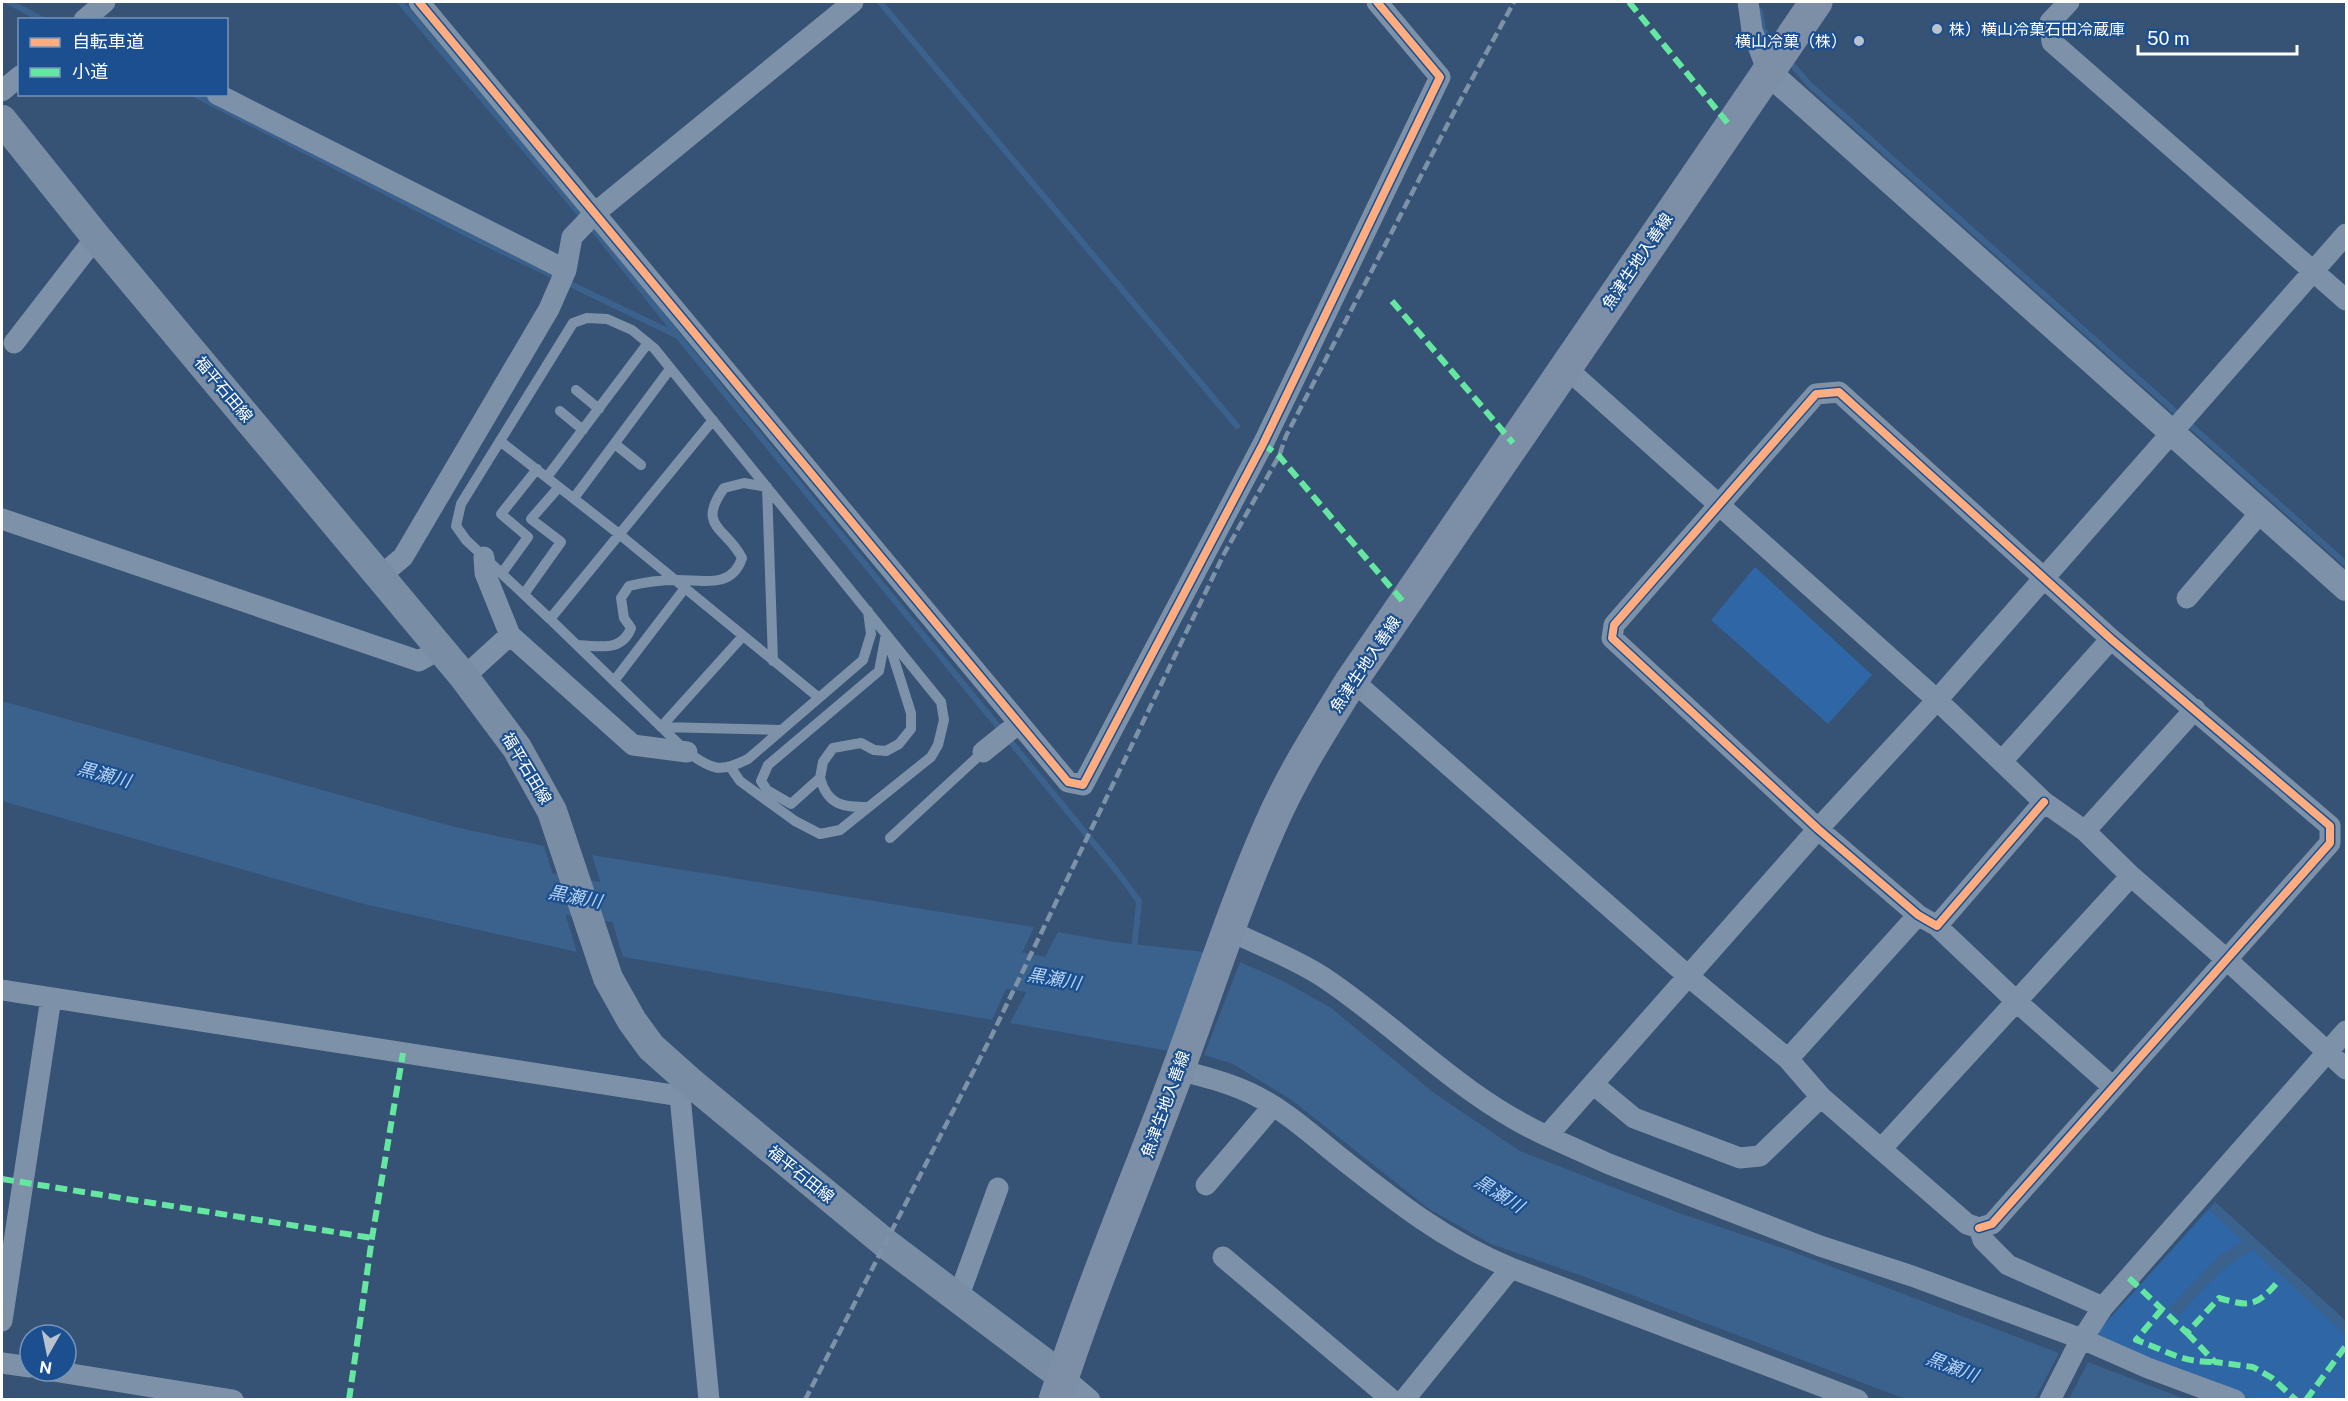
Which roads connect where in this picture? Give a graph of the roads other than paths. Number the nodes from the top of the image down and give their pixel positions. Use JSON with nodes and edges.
{"nodes":[{"id":1,"x":105,"y":2,"type":"edge"},
{"id":2,"x":419,"y":2,"type":"edge"},
{"id":3,"x":852,"y":2,"type":"edge"},
{"id":4,"x":1377,"y":2,"type":"edge"},
{"id":5,"x":1748,"y":2,"type":"edge"},
{"id":6,"x":1816,"y":2,"type":"edge"},
{"id":7,"x":2069,"y":2,"type":"edge"},
{"id":8,"x":86,"y":18,"type":"edge"},
{"id":9,"x":1768,"y":72,"type":"junction"},
{"id":10,"x":18,"y":78,"type":"edge"},
{"id":11,"x":2,"y":91,"type":"edge"},
{"id":12,"x":222,"y":96,"type":"edge"},
{"id":13,"x":2,"y":120,"type":"edge"},
{"id":14,"x":596,"y":213,"type":"junction"},
{"id":15,"x":2346,"y":234,"type":"edge"},
{"id":16,"x":96,"y":237,"type":"junction"},
{"id":17,"x":566,"y":270,"type":"junction"},
{"id":18,"x":2313,"y":271,"type":"junction"},
{"id":19,"x":2346,"y":300,"type":"edge"},
{"id":20,"x":14,"y":342,"type":"dead end"},
{"id":21,"x":648,"y":343,"type":"junction"},
{"id":22,"x":1565,"y":367,"type":"junction"},
{"id":23,"x":670,"y":369,"type":"junction"},
{"id":24,"x":576,"y":390,"type":"dead end"},
{"id":25,"x":599,"y":409,"type":"junction"},
{"id":26,"x":560,"y":411,"type":"dead end"},
{"id":27,"x":712,"y":420,"type":"junction"},
{"id":28,"x":583,"y":430,"type":"junction"},
{"id":29,"x":2173,"y":434,"type":"junction"},
{"id":30,"x":500,"y":441,"type":"junction"},
{"id":31,"x":615,"y":444,"type":"junction"},
{"id":32,"x":641,"y":465,"type":"dead end"},
{"id":33,"x":537,"y":469,"type":"junction"},
{"id":34,"x":547,"y":477,"type":"junction"},
{"id":35,"x":560,"y":487,"type":"junction"},
{"id":36,"x":767,"y":487,"type":"junction"},
{"id":37,"x":574,"y":498,"type":"junction"},
{"id":38,"x":1718,"y":505,"type":"junction"},
{"id":39,"x":2261,"y":512,"type":"junction"},
{"id":40,"x":2,"y":519,"type":"edge"},
{"id":41,"x":620,"y":534,"type":"junction"},
{"id":42,"x":484,"y":557,"type":"junction"},
{"id":43,"x":502,"y":573,"type":"junction"},
{"id":44,"x":379,"y":577,"type":"junction"},
{"id":45,"x":2043,"y":578,"type":"junction"},
{"id":46,"x":676,"y":580,"type":"junction"},
{"id":47,"x":685,"y":588,"type":"junction"},
{"id":48,"x":2346,"y":588,"type":"edge"},
{"id":49,"x":524,"y":594,"type":"junction"},
{"id":50,"x":2187,"y":598,"type":"dead end"},
{"id":51,"x":868,"y":611,"type":"junction"},
{"id":52,"x":550,"y":619,"type":"junction"},
{"id":53,"x":886,"y":634,"type":"junction"},
{"id":54,"x":510,"y":635,"type":"junction"},
{"id":55,"x":743,"y":636,"type":"junction"},
{"id":56,"x":2111,"y":639,"type":"junction"},
{"id":57,"x":578,"y":645,"type":"junction"},
{"id":58,"x":440,"y":649,"type":"junction"},
{"id":59,"x":773,"y":661,"type":"junction"},
{"id":60,"x":464,"y":677,"type":"junction"},
{"id":61,"x":1352,"y":680,"type":"junction"},
{"id":62,"x":614,"y":681,"type":"junction"},
{"id":63,"x":818,"y":697,"type":"junction"},
{"id":64,"x":1936,"y":700,"type":"junction"},
{"id":65,"x":2195,"y":709,"type":"junction"},
{"id":66,"x":1019,"y":723,"type":"junction"},
{"id":67,"x":661,"y":727,"type":"junction"},
{"id":68,"x":781,"y":730,"type":"junction"},
{"id":69,"x":687,"y":752,"type":"junction"},
{"id":70,"x":983,"y":752,"type":"joint"},
{"id":71,"x":2002,"y":761,"type":"junction"},
{"id":72,"x":730,"y":768,"type":"junction"},
{"id":73,"x":820,"y":778,"type":"junction"},
{"id":74,"x":2044,"y":802,"type":"junction"},
{"id":75,"x":869,"y":807,"type":"junction"},
{"id":76,"x":1818,"y":829,"type":"junction"},
{"id":77,"x":2085,"y":831,"type":"junction"},
{"id":78,"x":890,"y":838,"type":"dead end"},
{"id":79,"x":2131,"y":876,"type":"junction"},
{"id":80,"x":1918,"y":915,"type":"junction"},
{"id":81,"x":1937,"y":926,"type":"junction"},
{"id":82,"x":1224,"y":939,"type":"junction"},
{"id":83,"x":2226,"y":959,"type":"junction"},
{"id":84,"x":1688,"y":976,"type":"junction"},
{"id":85,"x":2,"y":990,"type":"edge"},
{"id":86,"x":51,"y":998,"type":"junction"},
{"id":87,"x":2017,"y":1002,"type":"junction"},
{"id":88,"x":2346,"y":1031,"type":"edge"},
{"id":89,"x":2327,"y":1052,"type":"junction"},
{"id":90,"x":1788,"y":1059,"type":"junction"},
{"id":91,"x":1180,"y":1064,"type":"junction"},
{"id":92,"x":2346,"y":1069,"type":"edge"},
{"id":93,"x":1593,"y":1084,"type":"junction"},
{"id":94,"x":2113,"y":1087,"type":"junction"},
{"id":95,"x":684,"y":1089,"type":"junction"},
{"id":96,"x":1821,"y":1097,"type":"junction"},
{"id":97,"x":1273,"y":1106,"type":"junction"},
{"id":98,"x":1547,"y":1136,"type":"junction"},
{"id":99,"x":1882,"y":1148,"type":"junction"},
{"id":100,"x":1206,"y":1185,"type":"dead end"},
{"id":101,"x":998,"y":1188,"type":"dead end"},
{"id":102,"x":1979,"y":1228,"type":"junction"},
{"id":103,"x":1223,"y":1257,"type":"dead end"},
{"id":104,"x":1511,"y":1268,"type":"junction"},
{"id":105,"x":958,"y":1298,"type":"junction"},
{"id":106,"x":2103,"y":1307,"type":"junction"},
{"id":107,"x":2,"y":1321,"type":"edge"},
{"id":108,"x":2079,"y":1344,"type":"junction"},
{"id":109,"x":2,"y":1363,"type":"edge"},
{"id":110,"x":18,"y":1365,"type":"edge"},
{"id":111,"x":78,"y":1376,"type":"edge"},
{"id":112,"x":1059,"y":1388,"type":"edge"},
{"id":113,"x":169,"y":1394,"type":"edge"},
{"id":114,"x":233,"y":1400,"type":"edge"},
{"id":115,"x":709,"y":1400,"type":"edge"},
{"id":116,"x":1090,"y":1400,"type":"edge"},
{"id":117,"x":1392,"y":1400,"type":"edge"},
{"id":118,"x":1404,"y":1400,"type":"edge"},
{"id":119,"x":1858,"y":1400,"type":"edge"},
{"id":120,"x":2050,"y":1400,"type":"edge"},
{"id":121,"x":2235,"y":1400,"type":"edge"}],
"edges":[{"from":1,"to":8,"type":"street"},
{"from":2,"to":14,"type":"street"},
{"from":3,"to":14,"type":"street"},
{"from":4,"to":66,"type":"street"},
{"from":5,"to":9,"type":"street"},
{"from":6,"to":9,"type":"main road","name":"魚津生地入善線"},
{"from":7,"to":18,"type":"street"},
{"from":9,"to":22,"type":"main road","name":"魚津生地入善線"},
{"from":9,"to":29,"type":"street"},
{"from":10,"to":11,"type":"street"},
{"from":12,"to":17,"type":"street"},
{"from":13,"to":16,"type":"main road","name":"福平石田線"},
{"from":14,"to":17,"type":"street"},
{"from":14,"to":66,"type":"street"},
{"from":15,"to":18,"type":"street"},
{"from":16,"to":20,"type":"street"},
{"from":16,"to":44,"type":"main road","name":"福平石田線"},
{"from":17,"to":44,"type":"street"},
{"from":18,"to":19,"type":"street"},
{"from":18,"to":29,"type":"street"},
{"from":21,"to":23,"type":"lane"},
{"from":21,"to":25,"type":"lane"},
{"from":21,"to":30,"type":"lane"},
{"from":22,"to":38,"type":"street"},
{"from":22,"to":61,"type":"main road","name":"魚津生地入善線"},
{"from":23,"to":27,"type":"lane"},
{"from":23,"to":31,"type":"lane"},
{"from":24,"to":25,"type":"lane"},
{"from":25,"to":28,"type":"lane"},
{"from":26,"to":28,"type":"lane"},
{"from":27,"to":36,"type":"lane"},
{"from":27,"to":41,"type":"lane"},
{"from":28,"to":34,"type":"lane"},
{"from":29,"to":39,"type":"street"},
{"from":29,"to":45,"type":"street"},
{"from":30,"to":33,"type":"lane"},
{"from":30,"to":42,"type":"lane"},
{"from":31,"to":32,"type":"lane"},
{"from":31,"to":37,"type":"lane"},
{"from":33,"to":34,"type":"lane"},
{"from":33,"to":43,"type":"lane"},
{"from":34,"to":35,"type":"lane"},
{"from":35,"to":37,"type":"lane"},
{"from":35,"to":49,"type":"lane"},
{"from":36,"to":46,"type":"lane"},
{"from":36,"to":51,"type":"lane"},
{"from":36,"to":59,"type":"lane"},
{"from":37,"to":41,"type":"lane"},
{"from":38,"to":45,"type":"street"},
{"from":38,"to":64,"type":"street"},
{"from":38,"to":76,"type":"street"},
{"from":39,"to":48,"type":"street"},
{"from":39,"to":50,"type":"street"},
{"from":40,"to":58,"type":"street"},
{"from":41,"to":46,"type":"lane"},
{"from":41,"to":52,"type":"lane"},
{"from":42,"to":43,"type":"lane"},
{"from":42,"to":54,"type":"street"},
{"from":43,"to":49,"type":"lane"},
{"from":44,"to":58,"type":"main road","name":"福平石田線"},
{"from":45,"to":56,"type":"street"},
{"from":45,"to":64,"type":"street"},
{"from":46,"to":47,"type":"lane"},
{"from":46,"to":57,"type":"lane"},
{"from":47,"to":55,"type":"lane"},
{"from":47,"to":62,"type":"lane"},
{"from":49,"to":52,"type":"lane"},
{"from":51,"to":53,"type":"lane"},
{"from":51,"to":63,"type":"lane"},
{"from":52,"to":57,"type":"lane"},
{"from":53,"to":73,"type":"lane"},
{"from":53,"to":73,"type":"lane"},
{"from":53,"to":75,"type":"lane"},
{"from":54,"to":60,"type":"street"},
{"from":54,"to":69,"type":"street"},
{"from":55,"to":59,"type":"lane"},
{"from":55,"to":67,"type":"lane"},
{"from":56,"to":65,"type":"street"},
{"from":56,"to":71,"type":"street"},
{"from":57,"to":62,"type":"lane"},
{"from":58,"to":60,"type":"main road","name":"福平石田線"},
{"from":59,"to":63,"type":"lane"},
{"from":60,"to":95,"type":"main road","name":"福平石田線"},
{"from":61,"to":82,"type":"main road","name":"魚津生地入善線"},
{"from":61,"to":84,"type":"street"},
{"from":62,"to":67,"type":"lane"},
{"from":63,"to":68,"type":"lane"},
{"from":64,"to":71,"type":"street"},
{"from":64,"to":76,"type":"street"},
{"from":65,"to":77,"type":"street"},
{"from":65,"to":83,"type":"street"},
{"from":66,"to":70,"type":"street"},
{"from":67,"to":68,"type":"lane"},
{"from":67,"to":69,"type":"lane"},
{"from":68,"to":72,"type":"lane"},
{"from":69,"to":72,"type":"lane"},
{"from":70,"to":78,"type":"lane"},
{"from":71,"to":74,"type":"street"},
{"from":72,"to":75,"type":"lane"},
{"from":73,"to":75,"type":"lane"},
{"from":74,"to":77,"type":"street"},
{"from":74,"to":81,"type":"street"},
{"from":76,"to":80,"type":"street"},
{"from":76,"to":84,"type":"street"},
{"from":77,"to":79,"type":"street"},
{"from":79,"to":83,"type":"street"},
{"from":79,"to":87,"type":"street"},
{"from":80,"to":81,"type":"street"},
{"from":80,"to":90,"type":"street"},
{"from":81,"to":87,"type":"street"},
{"from":82,"to":91,"type":"main road","name":"魚津生地入善線"},
{"from":82,"to":98,"type":"street"},
{"from":83,"to":89,"type":"street"},
{"from":83,"to":94,"type":"street"},
{"from":84,"to":90,"type":"street"},
{"from":84,"to":93,"type":"street"},
{"from":85,"to":86,"type":"street"},
{"from":86,"to":95,"type":"street"},
{"from":86,"to":107,"type":"street"},
{"from":87,"to":94,"type":"street"},
{"from":87,"to":99,"type":"street"},
{"from":88,"to":89,"type":"street"},
{"from":89,"to":92,"type":"street"},
{"from":89,"to":106,"type":"street"},
{"from":90,"to":96,"type":"street"},
{"from":91,"to":97,"type":"street"},
{"from":91,"to":112,"type":"main road","name":"魚津生地入善線"},
{"from":93,"to":96,"type":"street"},
{"from":93,"to":98,"type":"street"},
{"from":94,"to":102,"type":"street"},
{"from":95,"to":105,"type":"main road","name":"福平石田線"},
{"from":95,"to":115,"type":"street"},
{"from":96,"to":99,"type":"street"},
{"from":97,"to":100,"type":"street"},
{"from":97,"to":104,"type":"street"},
{"from":98,"to":108,"type":"street"},
{"from":99,"to":102,"type":"street"},
{"from":101,"to":105,"type":"street"},
{"from":102,"to":106,"type":"street"},
{"from":103,"to":117,"type":"street"},
{"from":104,"to":118,"type":"street"},
{"from":104,"to":119,"type":"street"},
{"from":105,"to":112,"type":"main road","name":"福平石田線"},
{"from":106,"to":108,"type":"street"},
{"from":108,"to":120,"type":"street"},
{"from":108,"to":121,"type":"street"},
{"from":109,"to":110,"type":"street"},
{"from":111,"to":113,"type":"street"},
{"from":112,"to":116,"type":"street"},
{"from":113,"to":114,"type":"street"}]}
